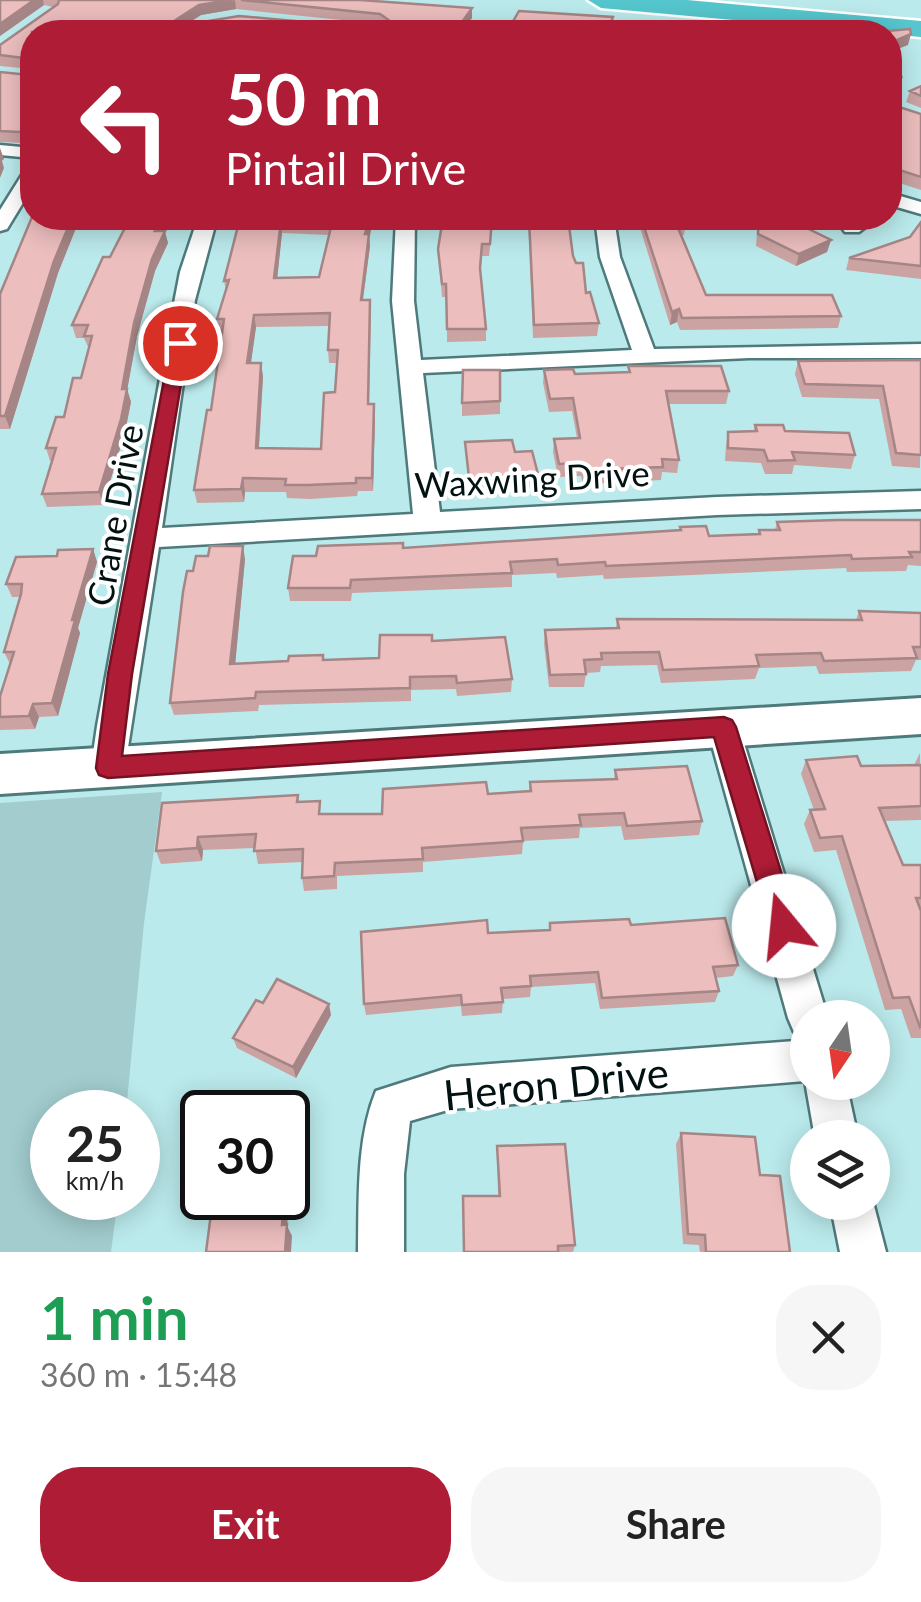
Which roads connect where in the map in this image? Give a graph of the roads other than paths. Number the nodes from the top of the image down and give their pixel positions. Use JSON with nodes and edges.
{"nodes":[{"id":1,"x":601,"y":0,"type":"edge"},
{"id":2,"x":751,"y":0,"type":"edge"},
{"id":3,"x":921,"y":13,"type":"edge"},
{"id":4,"x":822,"y":20,"type":"edge"},
{"id":5,"x":20,"y":193,"type":"edge"},
{"id":6,"x":0,"y":225,"type":"edge"},
{"id":7,"x":203,"y":230,"type":"edge"},
{"id":8,"x":406,"y":230,"type":"edge"},
{"id":9,"x":606,"y":230,"type":"edge"},
{"id":10,"x":921,"y":351,"type":"edge"},
{"id":11,"x":644,"y":355,"type":"junction"},
{"id":12,"x":411,"y":367,"type":"junction"},
{"id":13,"x":921,"y":500,"type":"edge"},
{"id":14,"x":427,"y":521,"type":"junction"},
{"id":15,"x":147,"y":538,"type":"junction"},
{"id":16,"x":921,"y":716,"type":"edge"},
{"id":17,"x":724,"y":727,"type":"junction"},
{"id":18,"x":108,"y":768,"type":"junction"},
{"id":19,"x":0,"y":774,"type":"edge"},
{"id":20,"x":803,"y":1000,"type":"edge"},
{"id":21,"x":790,"y":1061,"type":"edge"},
{"id":22,"x":856,"y":1220,"type":"edge"},
{"id":23,"x":382,"y":1252,"type":"edge"},
{"id":24,"x":863,"y":1252,"type":"edge"}],
"edges":[{"from":1,"to":4,"type":"highway"},
{"from":2,"to":3,"type":"highway"},
{"from":5,"to":6,"type":"street"},
{"from":7,"to":15,"type":"street","name":"Crane Drive"},
{"from":8,"to":12,"type":"street"},
{"from":9,"to":11,"type":"street"},
{"from":10,"to":11,"type":"street"},
{"from":11,"to":12,"type":"street"},
{"from":12,"to":14,"type":"street"},
{"from":13,"to":14,"type":"street","name":"Waxwing Drive"},
{"from":14,"to":15,"type":"street","name":"Waxwing Drive"},
{"from":15,"to":18,"type":"street","name":"Crane Drive"},
{"from":16,"to":17,"type":"street"},
{"from":17,"to":18,"type":"street"},
{"from":17,"to":20,"type":"street"},
{"from":18,"to":19,"type":"street"},
{"from":21,"to":23,"type":"street","name":"Heron Drive"},
{"from":22,"to":24,"type":"street"}]}
